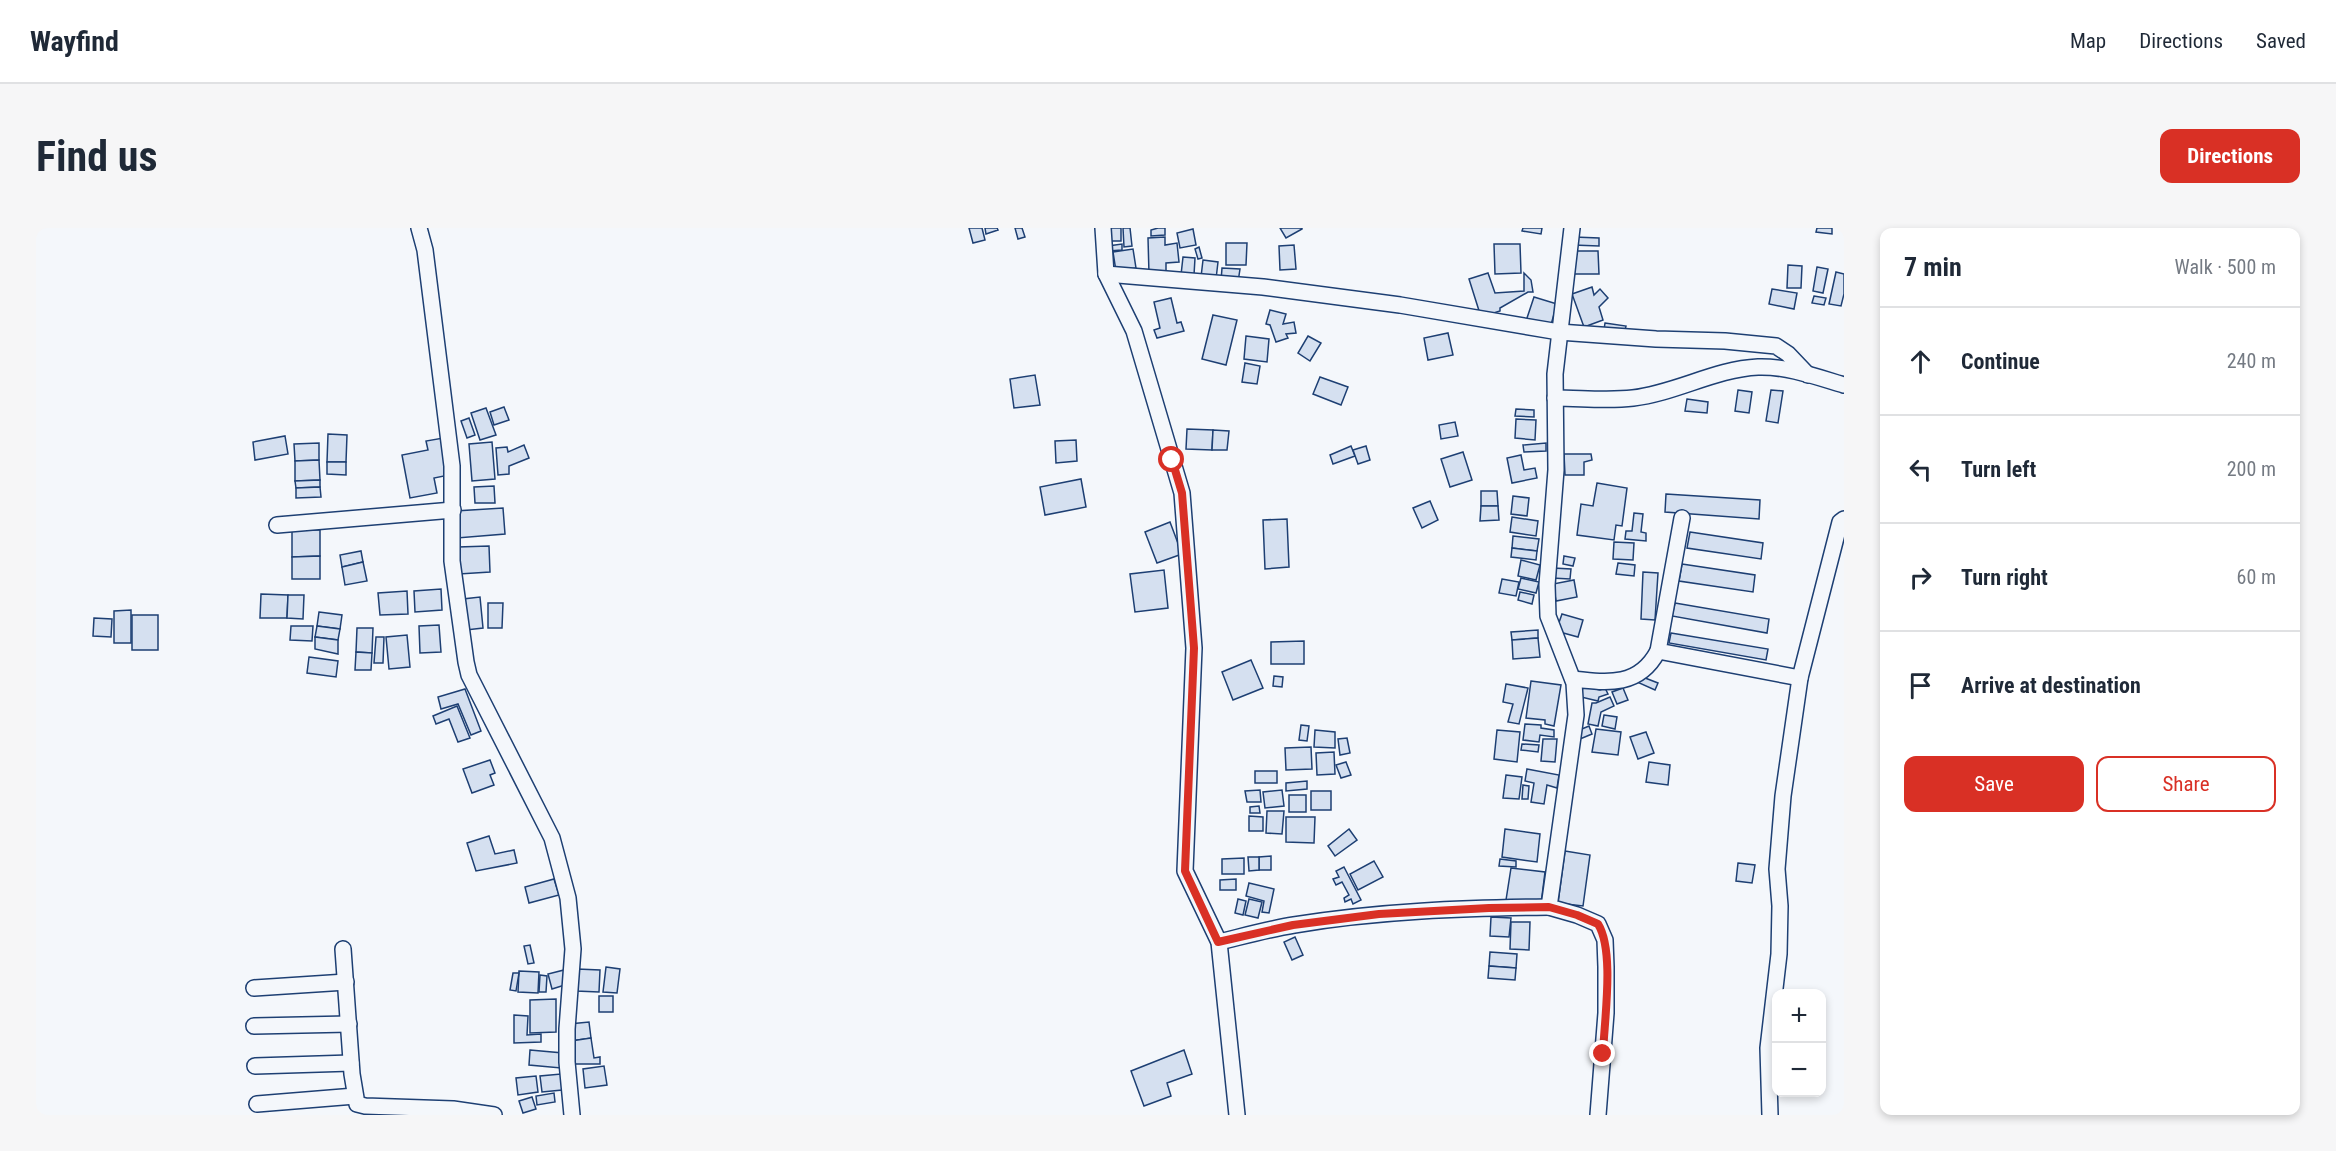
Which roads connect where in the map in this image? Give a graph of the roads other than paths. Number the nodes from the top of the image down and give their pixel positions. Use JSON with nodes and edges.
{"nodes":[{"id":1,"x":418,"y":228,"type":"edge"},
{"id":2,"x":1103,"y":228,"type":"edge"},
{"id":3,"x":1572,"y":228,"type":"edge"},
{"id":4,"x":1106,"y":274,"type":"junction"},
{"id":5,"x":1559,"y":332,"type":"junction"},
{"id":6,"x":1808,"y":375,"type":"junction"},
{"id":7,"x":1844,"y":385,"type":"edge"},
{"id":8,"x":1555,"y":398,"type":"junction"},
{"id":9,"x":453,"y":510,"type":"junction"},
{"id":10,"x":1682,"y":518,"type":"dead end"},
{"id":11,"x":1844,"y":519,"type":"edge"},
{"id":12,"x":277,"y":525,"type":"dead end"},
{"id":13,"x":1658,"y":651,"type":"junction"},
{"id":14,"x":1800,"y":678,"type":"junction"},
{"id":15,"x":1573,"y":679,"type":"junction"},
{"id":16,"x":1549,"y":907,"type":"junction"},
{"id":17,"x":1218,"y":942,"type":"junction"},
{"id":18,"x":343,"y":949,"type":"dead end"},
{"id":19,"x":346,"y":982,"type":"junction"},
{"id":20,"x":254,"y":988,"type":"dead end"},
{"id":21,"x":349,"y":1024,"type":"junction"},
{"id":22,"x":254,"y":1026,"type":"dead end"},
{"id":23,"x":351,"y":1063,"type":"junction"},
{"id":24,"x":255,"y":1066,"type":"dead end"},
{"id":25,"x":355,"y":1096,"type":"junction"},
{"id":26,"x":257,"y":1104,"type":"dead end"},
{"id":27,"x":494,"y":1115,"type":"edge"},
{"id":28,"x":572,"y":1115,"type":"edge"},
{"id":29,"x":1238,"y":1115,"type":"edge"},
{"id":30,"x":1598,"y":1115,"type":"edge"},
{"id":31,"x":1770,"y":1115,"type":"edge"}],
"edges":[{"from":1,"to":9,"type":"street"},
{"from":2,"to":4,"type":"street"},
{"from":3,"to":5,"type":"street"},
{"from":4,"to":5,"type":"street"},
{"from":4,"to":17,"type":"street"},
{"from":5,"to":6,"type":"street"},
{"from":5,"to":8,"type":"street"},
{"from":6,"to":7,"type":"street"},
{"from":6,"to":8,"type":"street"},
{"from":8,"to":15,"type":"street"},
{"from":9,"to":12,"type":"street"},
{"from":9,"to":28,"type":"street"},
{"from":10,"to":13,"type":"street"},
{"from":11,"to":14,"type":"street"},
{"from":13,"to":14,"type":"street"},
{"from":13,"to":15,"type":"street"},
{"from":14,"to":31,"type":"street"},
{"from":15,"to":16,"type":"street"},
{"from":16,"to":17,"type":"street"},
{"from":16,"to":30,"type":"street"},
{"from":17,"to":29,"type":"street"},
{"from":18,"to":19,"type":"street"},
{"from":19,"to":20,"type":"street"},
{"from":19,"to":21,"type":"street"},
{"from":21,"to":22,"type":"street"},
{"from":21,"to":23,"type":"street"},
{"from":23,"to":24,"type":"street"},
{"from":23,"to":25,"type":"street"},
{"from":25,"to":26,"type":"street"},
{"from":25,"to":27,"type":"street"}]}
